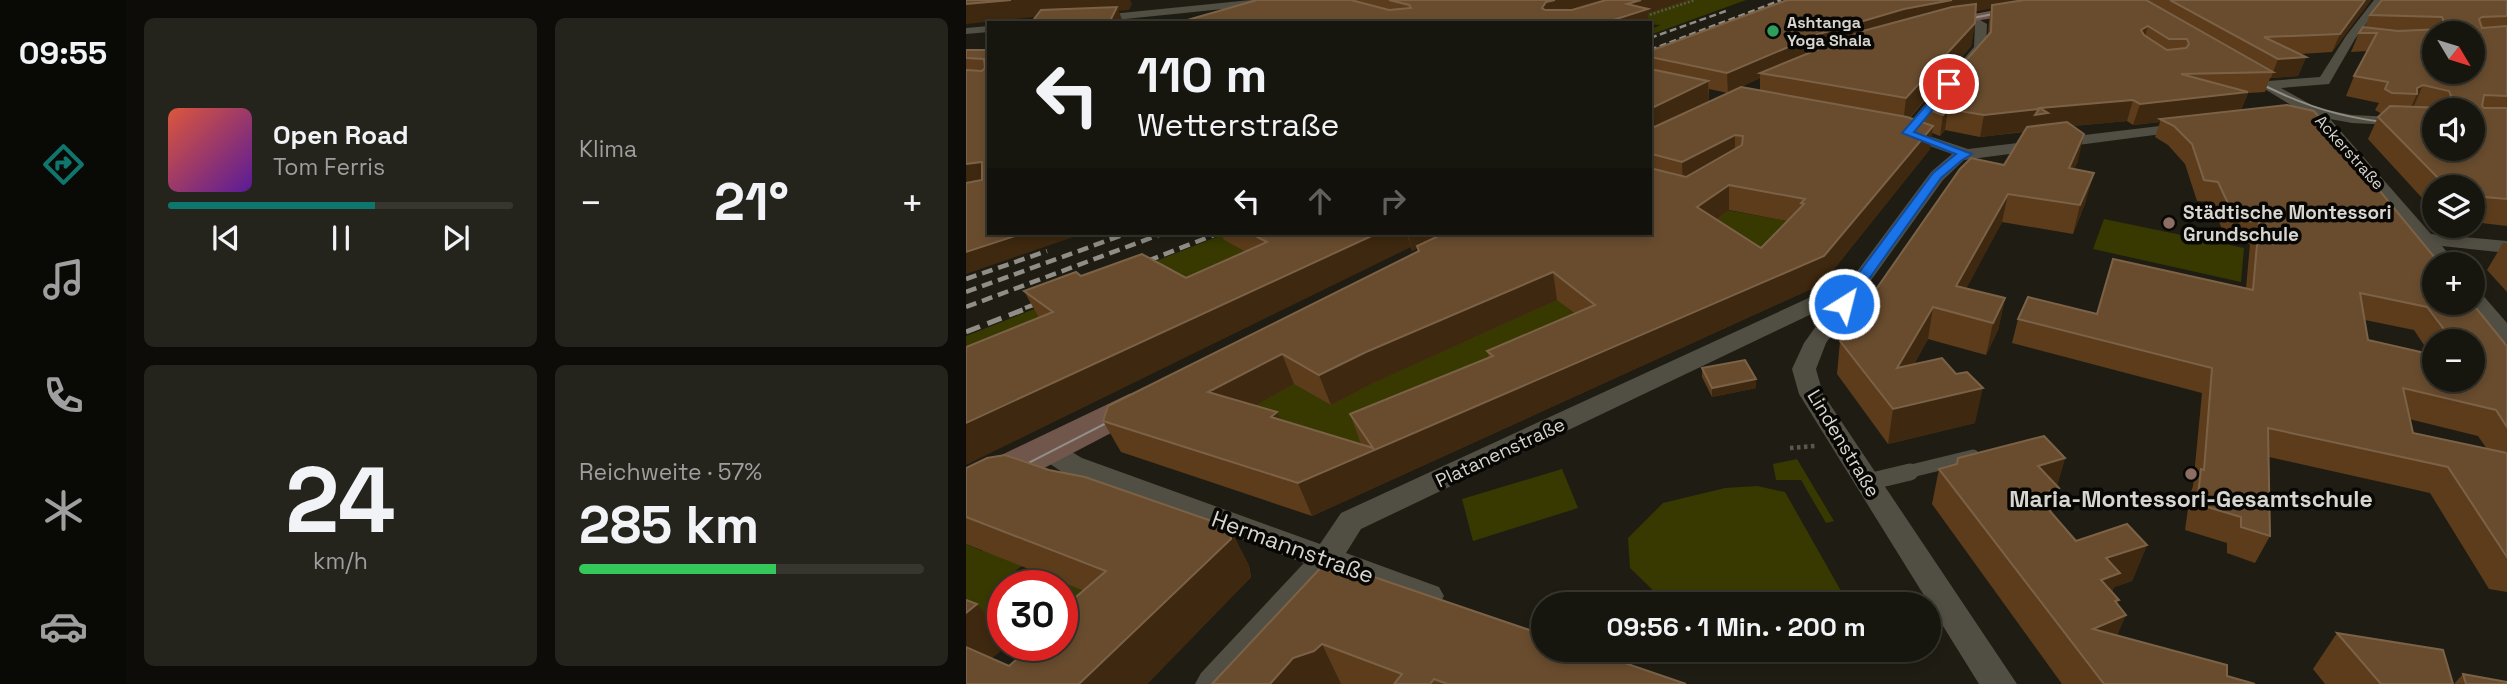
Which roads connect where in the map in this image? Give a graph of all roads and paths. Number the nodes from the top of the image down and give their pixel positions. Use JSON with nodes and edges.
{"nodes":[{"id":1,"x":1160,"y":0,"type":"edge"},
{"id":2,"x":1282,"y":0,"type":"edge"},
{"id":3,"x":1696,"y":0,"type":"edge"},
{"id":4,"x":2379,"y":0,"type":"edge"},
{"id":5,"x":2068,"y":1,"type":"edge"},
{"id":6,"x":1156,"y":13,"type":"junction"},
{"id":7,"x":1970,"y":17,"type":"junction"},
{"id":8,"x":1637,"y":19,"type":"edge"},
{"id":9,"x":1072,"y":21,"type":"edge"},
{"id":10,"x":987,"y":29,"type":"edge"},
{"id":11,"x":966,"y":31,"type":"edge"},
{"id":12,"x":1909,"y":32,"type":"edge"},
{"id":13,"x":2350,"y":38,"type":"junction"},
{"id":14,"x":2367,"y":40,"type":"edge"},
{"id":15,"x":2232,"y":66,"type":"edge"},
{"id":16,"x":2264,"y":85,"type":"junction"},
{"id":17,"x":2313,"y":112,"type":"junction"},
{"id":18,"x":2413,"y":112,"type":"edge"},
{"id":19,"x":2422,"y":114,"type":"edge"},
{"id":20,"x":2265,"y":118,"type":"edge"},
{"id":21,"x":2422,"y":122,"type":"edge"},
{"id":22,"x":2197,"y":126,"type":"edge"},
{"id":23,"x":1967,"y":154,"type":"junction"},
{"id":24,"x":2426,"y":239,"type":"junction"},
{"id":25,"x":2507,"y":247,"type":"edge"},
{"id":26,"x":2436,"y":252,"type":"edge"},
{"id":27,"x":1844,"y":304,"type":"junction"},
{"id":28,"x":2485,"y":310,"type":"edge"},
{"id":29,"x":2507,"y":337,"type":"edge"},
{"id":30,"x":1164,"y":390,"type":"edge"},
{"id":31,"x":1047,"y":449,"type":"junction"},
{"id":32,"x":1986,"y":453,"type":"edge"},
{"id":33,"x":1868,"y":482,"type":"junction"},
{"id":34,"x":966,"y":490,"type":"edge"},
{"id":35,"x":1326,"y":560,"type":"junction"},
{"id":36,"x":1451,"y":604,"type":"edge"},
{"id":37,"x":1213,"y":684,"type":"edge"},
{"id":38,"x":1999,"y":684,"type":"edge"}],
"edges":[{"from":1,"to":6,"type":"street"},
{"from":2,"to":6,"type":"street"},
{"from":3,"to":8,"type":"path"},
{"from":4,"to":13,"type":"street"},
{"from":5,"to":7,"type":"street"},
{"from":6,"to":9,"type":"street"},
{"from":7,"to":12,"type":"street"},
{"from":7,"to":23,"type":"street"},
{"from":10,"to":11,"type":"street"},
{"from":13,"to":14,"type":"street"},
{"from":13,"to":16,"type":"street"},
{"from":15,"to":16,"type":"street","name":"Ackerstraße"},
{"from":16,"to":17,"type":"street","name":"Ackerstraße"},
{"from":17,"to":20,"type":"street"},
{"from":17,"to":21,"type":"street"},
{"from":17,"to":24,"type":"street","name":"Ackerstraße"},
{"from":18,"to":19,"type":"lane"},
{"from":22,"to":23,"type":"street","name":"Lindenstraße"},
{"from":23,"to":27,"type":"street","name":"Lindenstraße"},
{"from":24,"to":25,"type":"street"},
{"from":24,"to":26,"type":"street","name":"Ackerstraße"},
{"from":27,"to":33,"type":"street","name":"Lindenstraße"},
{"from":27,"to":35,"type":"street","name":"Platanenstraße"},
{"from":28,"to":29,"type":"street"},
{"from":30,"to":31,"type":"street"},
{"from":31,"to":34,"type":"street"},
{"from":31,"to":35,"type":"street","name":"Hermannstraße"},
{"from":32,"to":33,"type":"lane"},
{"from":33,"to":38,"type":"street","name":"Lindenstraße"},
{"from":35,"to":36,"type":"street","name":"Hermannstraße"},
{"from":35,"to":37,"type":"street","name":"Platanenstraße"}]}
